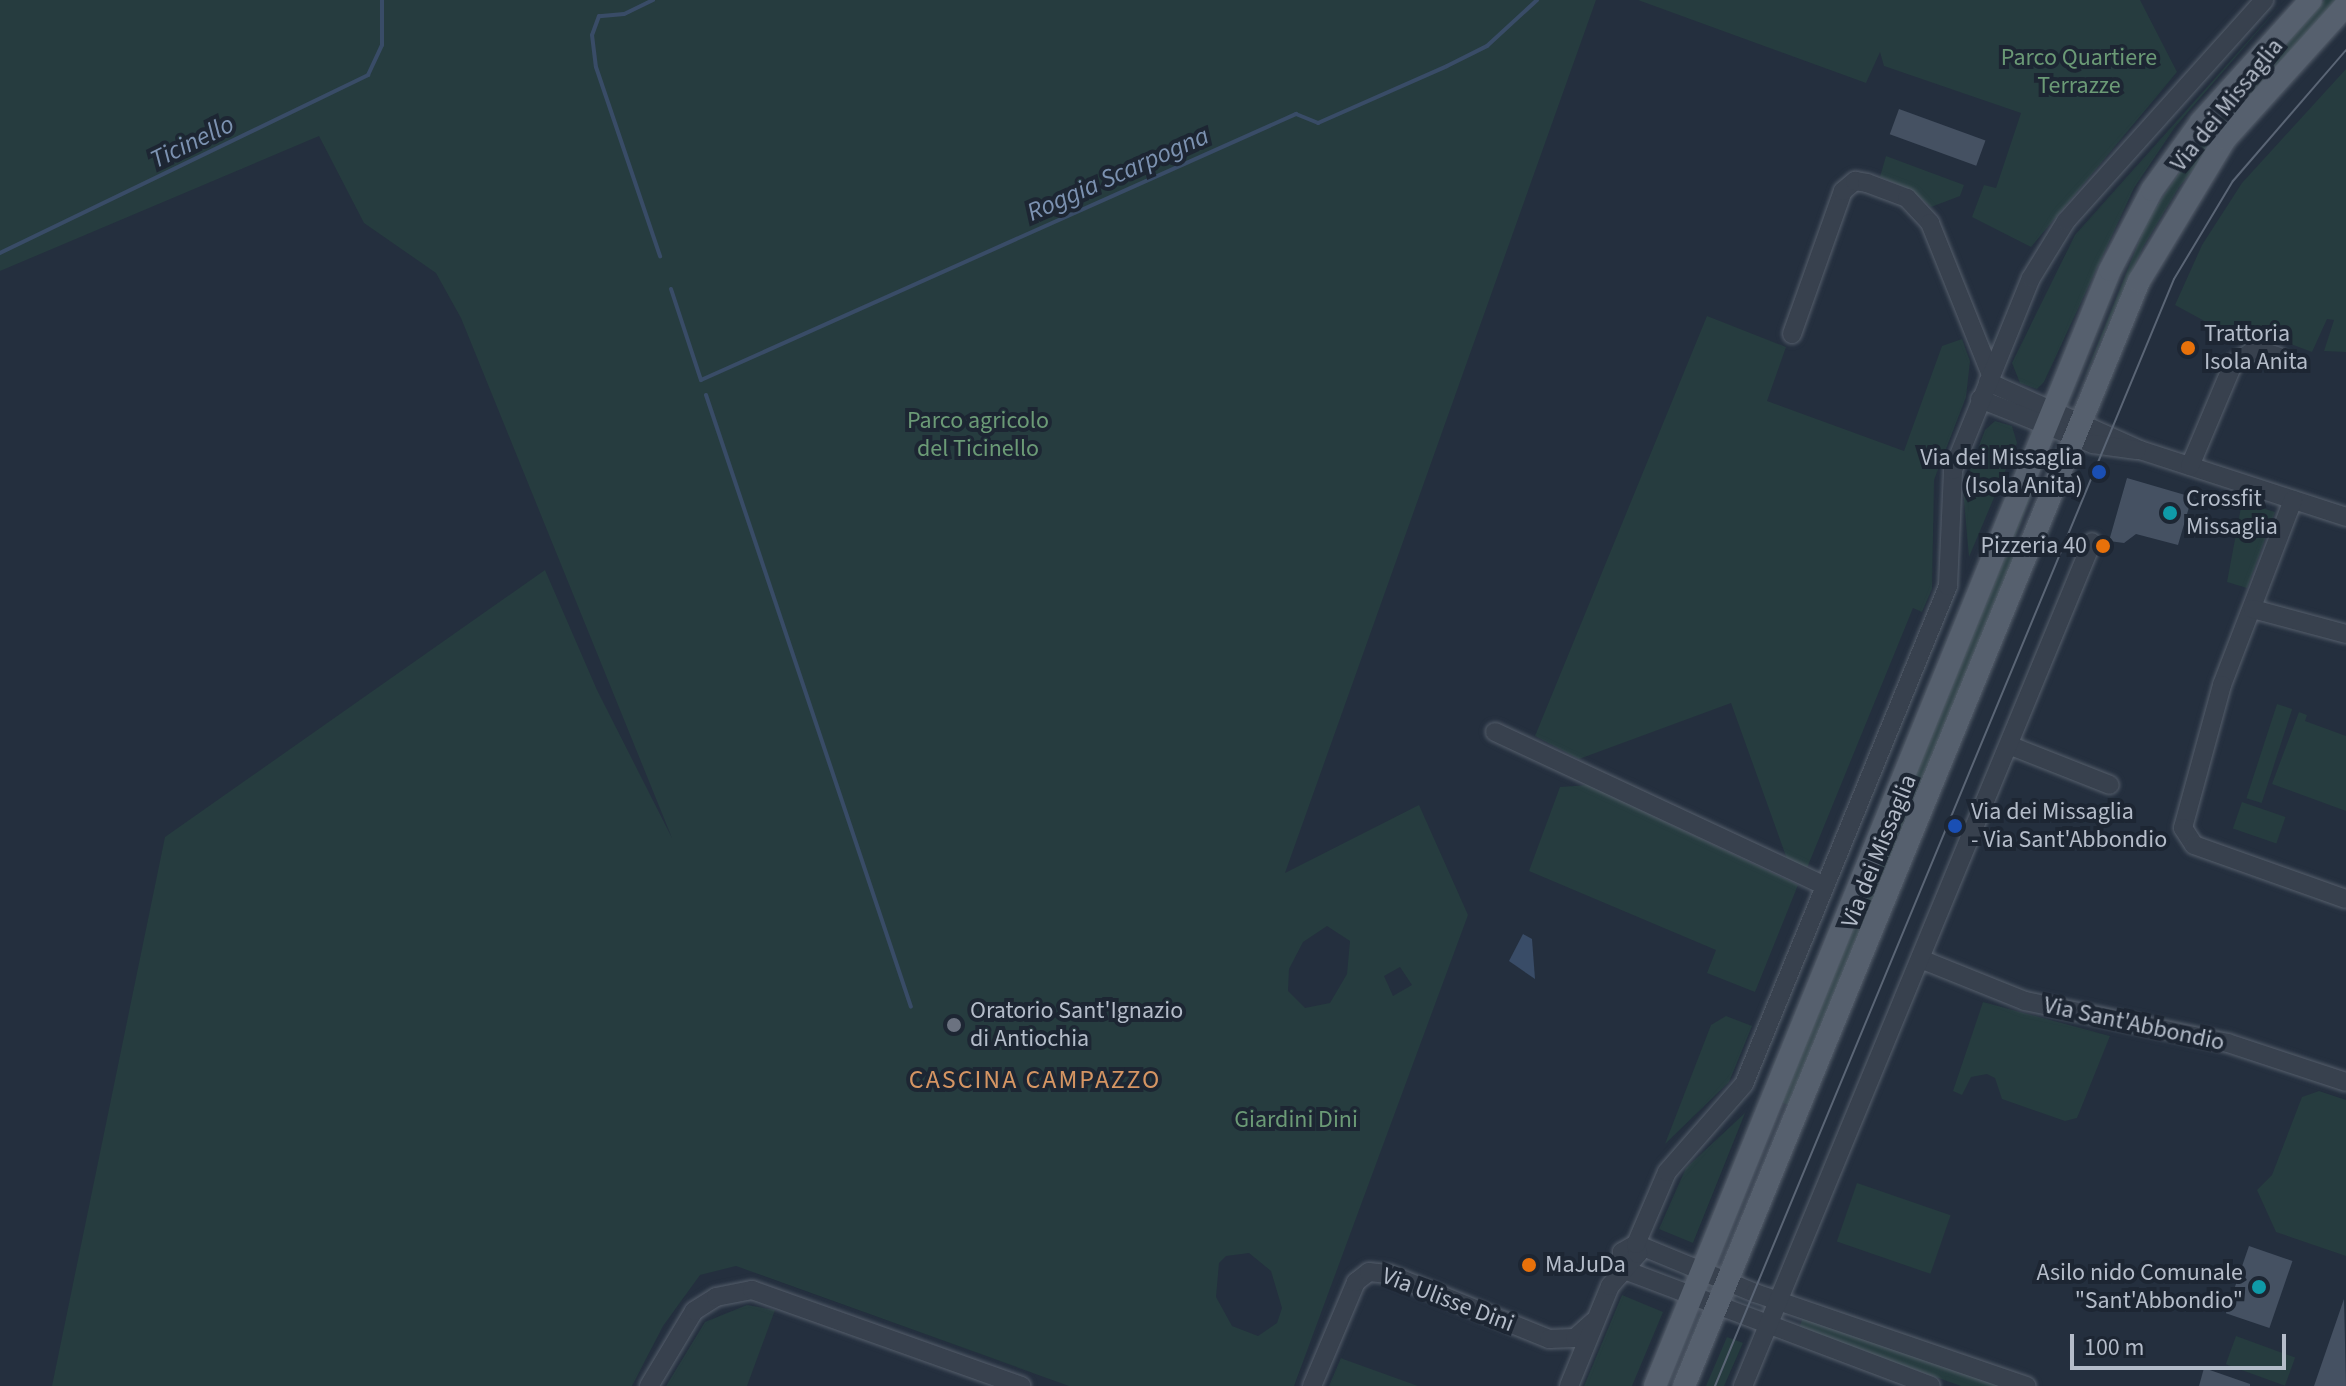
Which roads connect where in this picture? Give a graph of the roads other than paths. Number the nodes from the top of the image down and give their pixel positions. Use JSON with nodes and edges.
{"nodes":[{"id":1,"x":2264,"y":0,"type":"edge"},
{"id":2,"x":2311,"y":0,"type":"edge"},
{"id":3,"x":2346,"y":5,"type":"edge"},
{"id":4,"x":1792,"y":334,"type":"dead end"},
{"id":5,"x":2279,"y":357,"type":"dead end"},
{"id":6,"x":1986,"y":385,"type":"junction"},
{"id":7,"x":2051,"y":418,"type":"junction"},
{"id":8,"x":2078,"y":429,"type":"junction"},
{"id":9,"x":2190,"y":466,"type":"junction"},
{"id":10,"x":2293,"y":500,"type":"junction"},
{"id":11,"x":2346,"y":517,"type":"edge"},
{"id":12,"x":2092,"y":542,"type":"dead end"},
{"id":13,"x":2253,"y":609,"type":"junction"},
{"id":14,"x":2346,"y":634,"type":"edge"},
{"id":15,"x":1495,"y":732,"type":"dead end"},
{"id":16,"x":2011,"y":746,"type":"junction"},
{"id":17,"x":2110,"y":785,"type":"dead end"},
{"id":18,"x":1825,"y":886,"type":"junction"},
{"id":19,"x":2346,"y":899,"type":"edge"},
{"id":20,"x":1923,"y":960,"type":"junction"},
{"id":21,"x":2346,"y":1082,"type":"edge"},
{"id":22,"x":1636,"y":1244,"type":"junction"},
{"id":23,"x":1622,"y":1269,"type":"junction"},
{"id":24,"x":1702,"y":1272,"type":"junction"},
{"id":25,"x":1728,"y":1283,"type":"junction"},
{"id":26,"x":1692,"y":1297,"type":"junction"},
{"id":27,"x":1780,"y":1301,"type":"junction"},
{"id":28,"x":1717,"y":1308,"type":"junction"},
{"id":29,"x":1597,"y":1318,"type":"junction"},
{"id":30,"x":1769,"y":1327,"type":"junction"},
{"id":31,"x":1549,"y":1339,"type":"junction"},
{"id":32,"x":649,"y":1386,"type":"edge"},
{"id":33,"x":1021,"y":1386,"type":"edge"},
{"id":34,"x":1312,"y":1386,"type":"edge"},
{"id":35,"x":1568,"y":1386,"type":"edge"},
{"id":36,"x":1655,"y":1386,"type":"edge"},
{"id":37,"x":1684,"y":1386,"type":"edge"},
{"id":38,"x":1743,"y":1386,"type":"edge"},
{"id":39,"x":1931,"y":1386,"type":"edge"},
{"id":40,"x":2027,"y":1386,"type":"edge"}],
"edges":[{"from":1,"to":6,"type":"street","name":"Via dei Missaglia"},
{"from":2,"to":7,"type":"main road","name":"Via dei Missaglia"},
{"from":3,"to":8,"type":"main road","name":"Via dei Missaglia"},
{"from":4,"to":6,"type":"street"},
{"from":5,"to":9,"type":"street"},
{"from":6,"to":7,"type":"street"},
{"from":6,"to":18,"type":"street","name":"Via dei Missaglia"},
{"from":7,"to":8,"type":"street"},
{"from":7,"to":24,"type":"main road","name":"Via dei Missaglia"},
{"from":8,"to":9,"type":"street"},
{"from":8,"to":25,"type":"main road","name":"Via dei Missaglia"},
{"from":9,"to":10,"type":"street"},
{"from":10,"to":11,"type":"street"},
{"from":10,"to":13,"type":"street"},
{"from":12,"to":16,"type":"street"},
{"from":13,"to":14,"type":"street"},
{"from":13,"to":19,"type":"street"},
{"from":15,"to":18,"type":"street","name":"Via dei Missaglia"},
{"from":16,"to":17,"type":"street"},
{"from":16,"to":20,"type":"street"},
{"from":18,"to":22,"type":"street","name":"Via dei Missaglia"},
{"from":20,"to":21,"type":"street","name":"Via Sant'Abbondio"},
{"from":20,"to":27,"type":"street"},
{"from":22,"to":23,"type":"street","name":"Via dei Missaglia"},
{"from":22,"to":24,"type":"street"},
{"from":23,"to":26,"type":"street"},
{"from":23,"to":29,"type":"street","name":"Via dei Missaglia"},
{"from":24,"to":25,"type":"street"},
{"from":24,"to":26,"type":"main road","name":"Via dei Missaglia"},
{"from":25,"to":27,"type":"street"},
{"from":25,"to":28,"type":"main road","name":"Via dei Missaglia"},
{"from":26,"to":28,"type":"street"},
{"from":26,"to":36,"type":"main road","name":"Via dei Missaglia"},
{"from":27,"to":30,"type":"street"},
{"from":27,"to":40,"type":"street"},
{"from":28,"to":30,"type":"street"},
{"from":28,"to":37,"type":"main road","name":"Via dei Missaglia"},
{"from":29,"to":31,"type":"street"},
{"from":29,"to":35,"type":"street","name":"Via dei Missaglia"},
{"from":30,"to":38,"type":"street"},
{"from":30,"to":39,"type":"street"},
{"from":31,"to":34,"type":"street","name":"Via Ulisse Dini"},
{"from":31,"to":35,"type":"street","name":"Via dei Missaglia"},
{"from":32,"to":33,"type":"street"}]}
